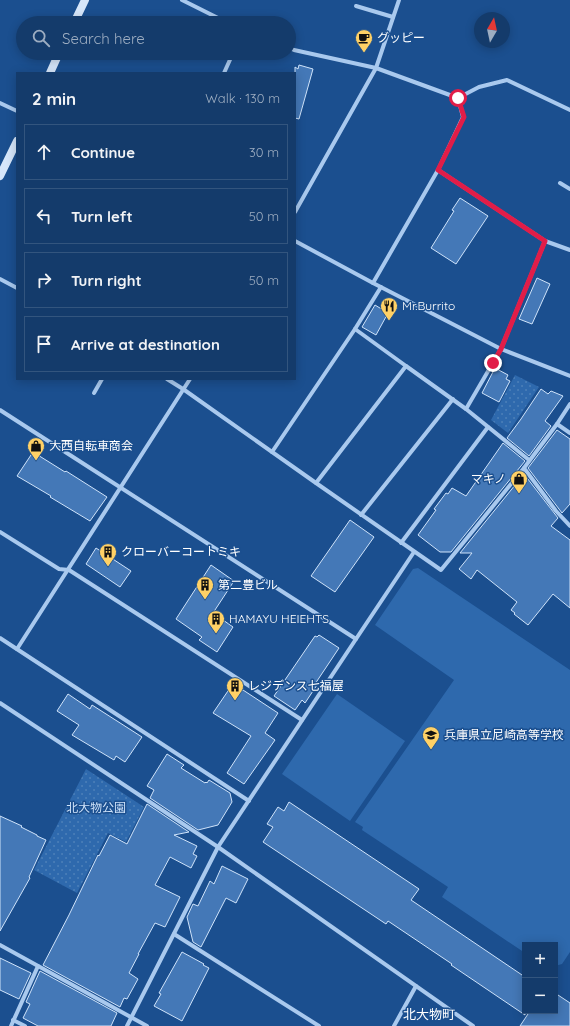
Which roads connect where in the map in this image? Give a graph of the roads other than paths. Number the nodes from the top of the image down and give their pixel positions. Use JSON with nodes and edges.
{"nodes":[{"id":1,"x":85,"y":0,"type":"edge"},
{"id":2,"x":182,"y":0,"type":"edge"},
{"id":3,"x":399,"y":0,"type":"edge"},
{"id":4,"x":356,"y":6,"type":"dead end"},
{"id":5,"x":77,"y":16,"type":"edge"},
{"id":6,"x":214,"y":16,"type":"edge"},
{"id":7,"x":393,"y":17,"type":"junction"},
{"id":8,"x":296,"y":50,"type":"edge"},
{"id":9,"x":56,"y":60,"type":"edge"},
{"id":10,"x":230,"y":60,"type":"edge"},
{"id":11,"x":376,"y":68,"type":"junction"},
{"id":12,"x":50,"y":72,"type":"edge"},
{"id":13,"x":224,"y":72,"type":"edge"},
{"id":14,"x":458,"y":98,"type":"junction"},
{"id":15,"x":0,"y":103,"type":"edge"},
{"id":16,"x":570,"y":110,"type":"edge"},
{"id":17,"x":16,"y":111,"type":"edge"},
{"id":18,"x":16,"y":143,"type":"edge"},
{"id":19,"x":438,"y":170,"type":"junction"},
{"id":20,"x":0,"y":176,"type":"edge"},
{"id":21,"x":560,"y":183,"type":"dead end"},
{"id":22,"x":570,"y":189,"type":"edge"},
{"id":23,"x":296,"y":210,"type":"edge"},
{"id":24,"x":545,"y":241,"type":"junction"},
{"id":25,"x":296,"y":242,"type":"edge"},
{"id":26,"x":570,"y":250,"type":"edge"},
{"id":27,"x":0,"y":278,"type":"edge"},
{"id":28,"x":373,"y":283,"type":"junction"},
{"id":29,"x":16,"y":287,"type":"edge"},
{"id":30,"x":381,"y":287,"type":"junction"},
{"id":31,"x":355,"y":329,"type":"junction"},
{"id":32,"x":501,"y":349,"type":"junction"},
{"id":33,"x":406,"y":366,"type":"junction"},
{"id":34,"x":570,"y":376,"type":"edge"},
{"id":35,"x":101,"y":380,"type":"edge"},
{"id":36,"x":169,"y":380,"type":"edge"},
{"id":37,"x":189,"y":380,"type":"edge"},
{"id":38,"x":184,"y":389,"type":"junction"},
{"id":39,"x":94,"y":393,"type":"dead end"},
{"id":40,"x":453,"y":399,"type":"junction"},
{"id":41,"x":570,"y":404,"type":"edge"},
{"id":42,"x":466,"y":409,"type":"junction"},
{"id":43,"x":0,"y":410,"type":"edge"},
{"id":44,"x":557,"y":424,"type":"junction"},
{"id":45,"x":488,"y":427,"type":"junction"},
{"id":46,"x":570,"y":433,"type":"edge"},
{"id":47,"x":272,"y":452,"type":"junction"},
{"id":48,"x":529,"y":460,"type":"junction"},
{"id":49,"x":524,"y":468,"type":"junction"},
{"id":50,"x":316,"y":483,"type":"junction"},
{"id":51,"x":121,"y":487,"type":"junction"},
{"id":52,"x":361,"y":515,"type":"junction"},
{"id":53,"x":570,"y":526,"type":"edge"},
{"id":54,"x":0,"y":532,"type":"edge"},
{"id":55,"x":401,"y":543,"type":"junction"},
{"id":56,"x":414,"y":552,"type":"junction"},
{"id":57,"x":69,"y":570,"type":"junction"},
{"id":58,"x":0,"y":638,"type":"edge"},
{"id":59,"x":356,"y":639,"type":"junction"},
{"id":60,"x":18,"y":649,"type":"junction"},
{"id":61,"x":0,"y":703,"type":"edge"},
{"id":62,"x":302,"y":720,"type":"junction"},
{"id":63,"x":249,"y":801,"type":"junction"},
{"id":64,"x":218,"y":847,"type":"junction"},
{"id":65,"x":174,"y":934,"type":"junction"},
{"id":66,"x":0,"y":945,"type":"edge"},
{"id":67,"x":38,"y":966,"type":"junction"},
{"id":68,"x":416,"y":986,"type":"junction"},
{"id":69,"x":132,"y":1017,"type":"junction"},
{"id":70,"x":13,"y":1020,"type":"junction"},
{"id":71,"x":11,"y":1026,"type":"edge"},
{"id":72,"x":25,"y":1026,"type":"edge"},
{"id":73,"x":127,"y":1026,"type":"edge"},
{"id":74,"x":147,"y":1026,"type":"edge"},
{"id":75,"x":319,"y":1026,"type":"edge"},
{"id":76,"x":394,"y":1026,"type":"edge"},
{"id":77,"x":473,"y":1026,"type":"edge"}],
"edges":[{"from":1,"to":5,"type":"street"},
{"from":2,"to":6,"type":"street"},
{"from":3,"to":7,"type":"street"},
{"from":4,"to":7,"type":"street"},
{"from":7,"to":11,"type":"street"},
{"from":8,"to":11,"type":"street"},
{"from":9,"to":12,"type":"street"},
{"from":10,"to":13,"type":"street"},
{"from":11,"to":14,"type":"street"},
{"from":11,"to":23,"type":"street"},
{"from":14,"to":16,"type":"street"},
{"from":14,"to":19,"type":"street"},
{"from":15,"to":17,"type":"street"},
{"from":18,"to":20,"type":"street"},
{"from":19,"to":24,"type":"street"},
{"from":19,"to":28,"type":"street"},
{"from":21,"to":22,"type":"street"},
{"from":24,"to":26,"type":"street"},
{"from":24,"to":32,"type":"street"},
{"from":25,"to":28,"type":"street"},
{"from":27,"to":29,"type":"street"},
{"from":28,"to":30,"type":"street"},
{"from":30,"to":31,"type":"street"},
{"from":30,"to":32,"type":"street"},
{"from":31,"to":33,"type":"street"},
{"from":31,"to":47,"type":"street"},
{"from":32,"to":34,"type":"street"},
{"from":32,"to":42,"type":"street"},
{"from":33,"to":40,"type":"street"},
{"from":33,"to":50,"type":"street"},
{"from":35,"to":39,"type":"street"},
{"from":36,"to":38,"type":"street"},
{"from":37,"to":38,"type":"street"},
{"from":38,"to":47,"type":"street"},
{"from":38,"to":51,"type":"street"},
{"from":40,"to":42,"type":"street"},
{"from":40,"to":52,"type":"street"},
{"from":41,"to":44,"type":"street"},
{"from":42,"to":45,"type":"street"},
{"from":43,"to":51,"type":"street"},
{"from":44,"to":46,"type":"street"},
{"from":44,"to":48,"type":"street"},
{"from":45,"to":48,"type":"street"},
{"from":45,"to":55,"type":"street"},
{"from":47,"to":50,"type":"street"},
{"from":48,"to":49,"type":"street"},
{"from":49,"to":53,"type":"street"},
{"from":49,"to":56,"type":"street"},
{"from":50,"to":52,"type":"street"},
{"from":51,"to":57,"type":"street"},
{"from":51,"to":59,"type":"street"},
{"from":52,"to":55,"type":"street"},
{"from":54,"to":57,"type":"street"},
{"from":55,"to":56,"type":"street"},
{"from":56,"to":59,"type":"street"},
{"from":57,"to":60,"type":"street"},
{"from":57,"to":62,"type":"street"},
{"from":58,"to":60,"type":"street"},
{"from":59,"to":62,"type":"street"},
{"from":60,"to":63,"type":"street"},
{"from":61,"to":64,"type":"street"},
{"from":62,"to":63,"type":"street"},
{"from":63,"to":64,"type":"street"},
{"from":64,"to":65,"type":"street"},
{"from":64,"to":68,"type":"street"},
{"from":65,"to":69,"type":"street"},
{"from":65,"to":75,"type":"street"},
{"from":66,"to":67,"type":"street"},
{"from":67,"to":69,"type":"street"},
{"from":67,"to":70,"type":"street"},
{"from":68,"to":76,"type":"street"},
{"from":68,"to":77,"type":"street"},
{"from":69,"to":73,"type":"street"},
{"from":69,"to":74,"type":"street"},
{"from":70,"to":71,"type":"street"},
{"from":70,"to":72,"type":"street"}]}
